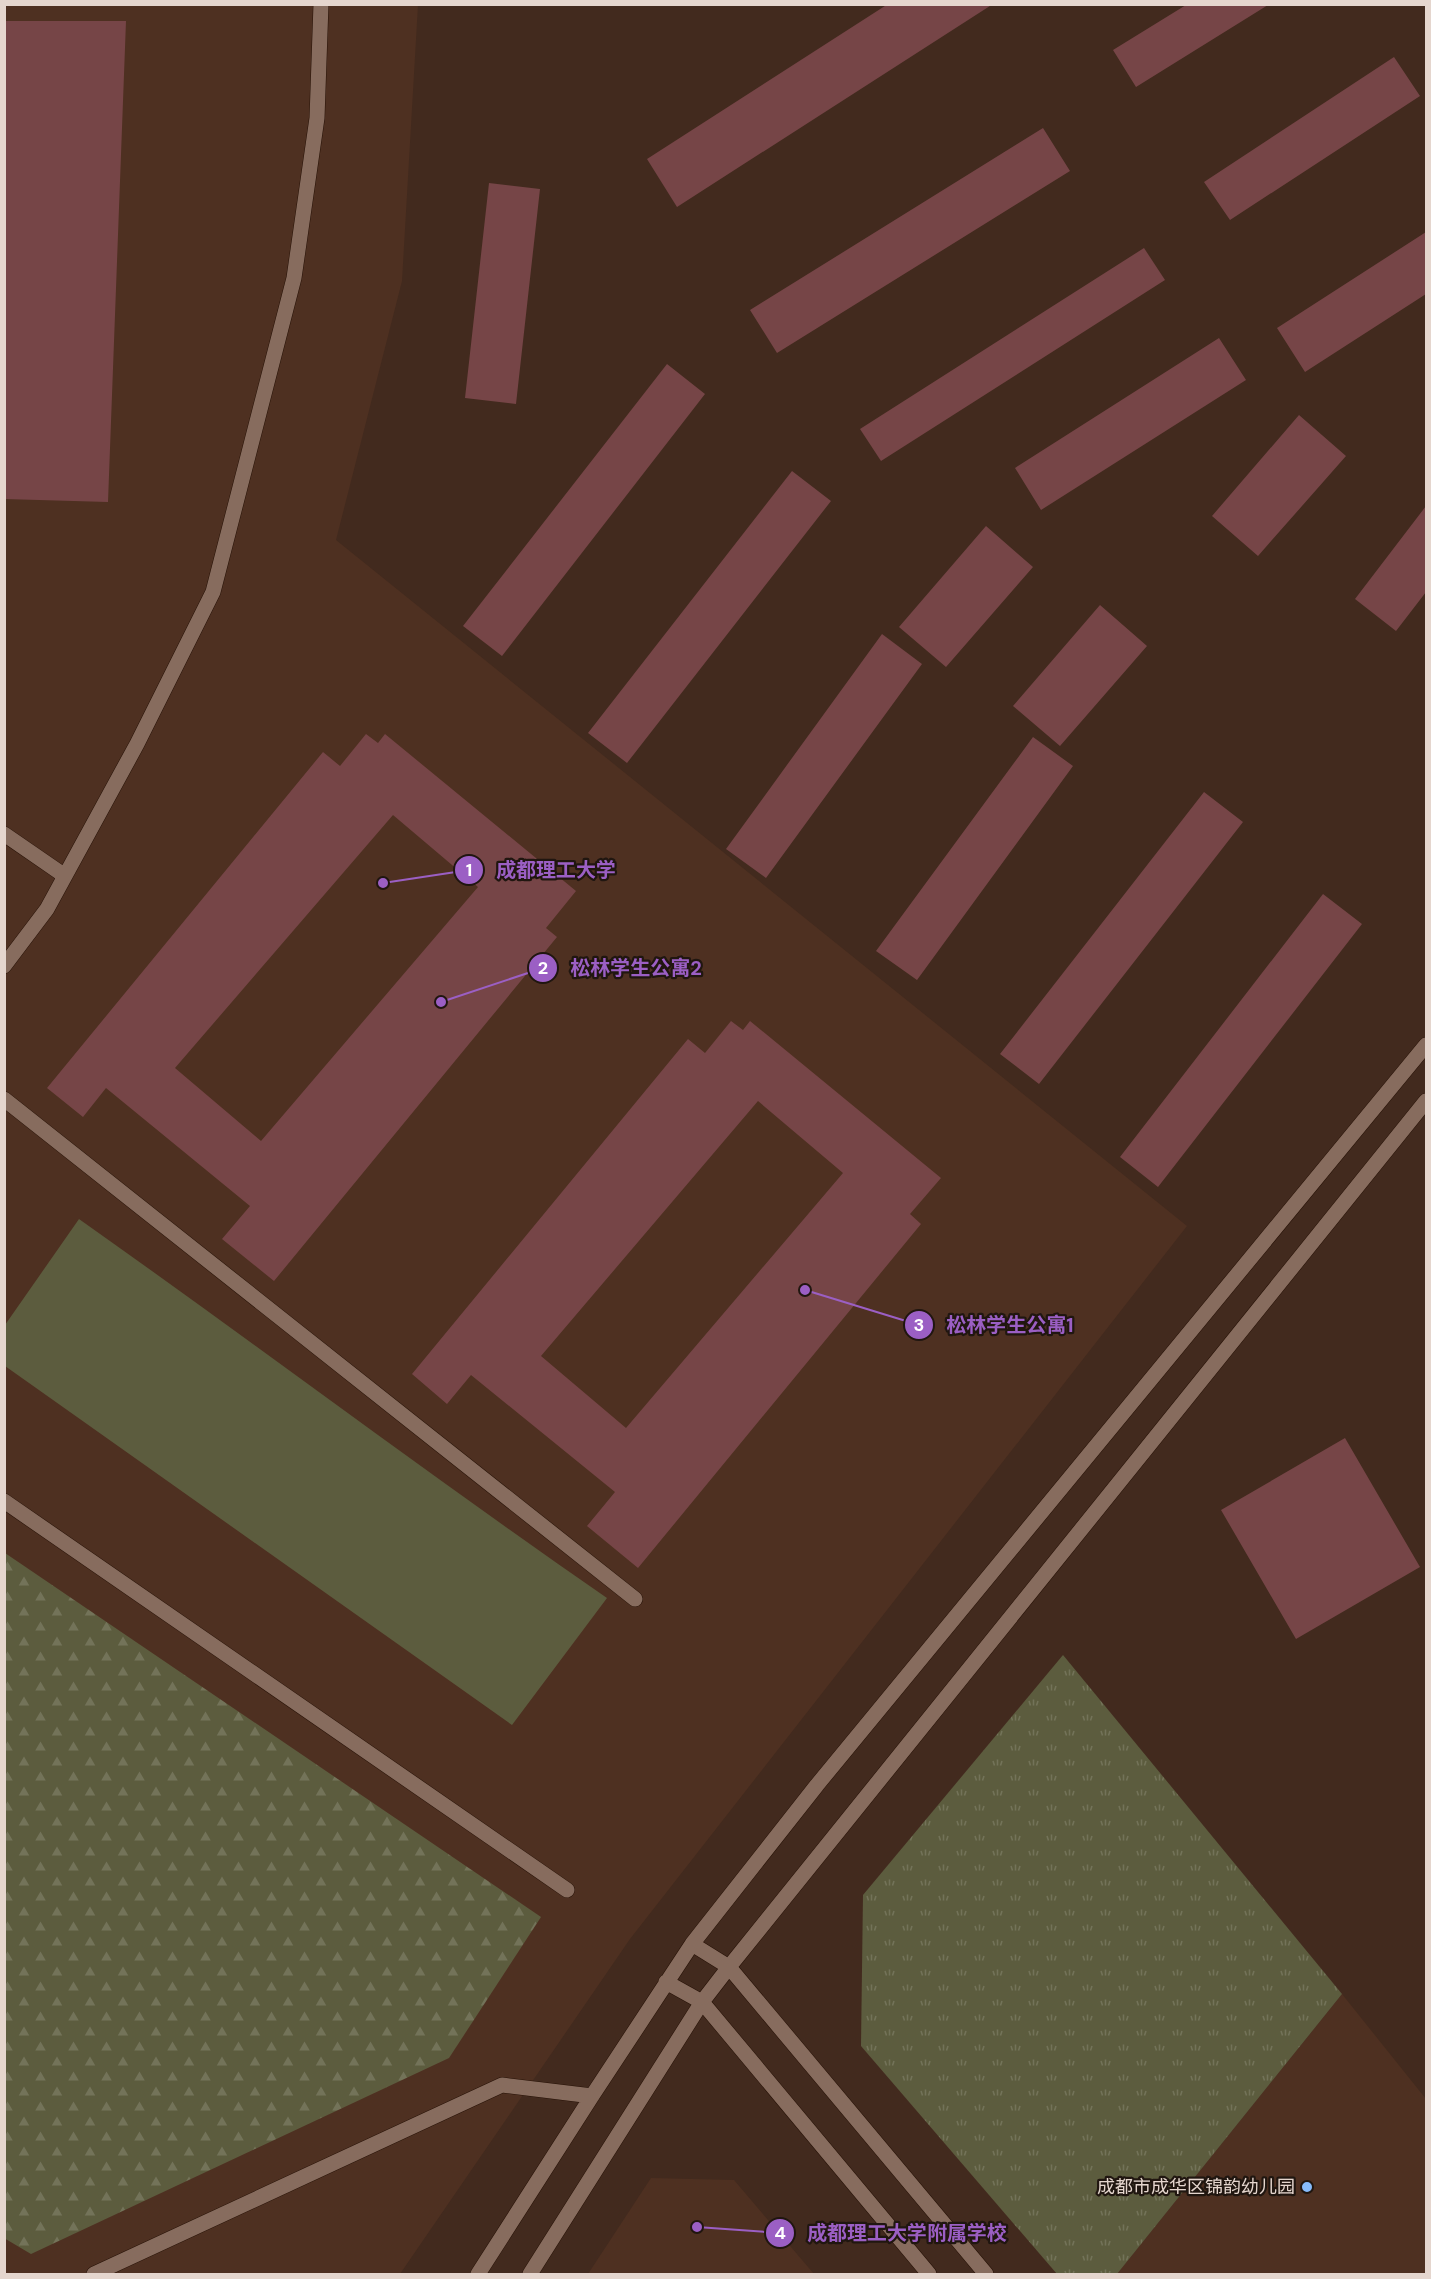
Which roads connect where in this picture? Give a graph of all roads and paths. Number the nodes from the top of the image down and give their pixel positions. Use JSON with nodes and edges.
{"nodes":[{"id":1,"x":321,"y":4,"type":"edge"},
{"id":2,"x":4,"y":834,"type":"edge"},
{"id":3,"x":65,"y":876,"type":"junction"},
{"id":4,"x":4,"y":966,"type":"edge"},
{"id":5,"x":1426,"y":1045,"type":"edge"},
{"id":6,"x":4,"y":1099,"type":"edge"},
{"id":7,"x":1426,"y":1101,"type":"edge"},
{"id":8,"x":4,"y":1502,"type":"edge"},
{"id":9,"x":635,"y":1599,"type":"dead end"},
{"id":10,"x":567,"y":1890,"type":"dead end"},
{"id":11,"x":692,"y":1944,"type":"junction"},
{"id":12,"x":729,"y":1967,"type":"junction"},
{"id":13,"x":666,"y":1982,"type":"junction"},
{"id":14,"x":702,"y":2002,"type":"junction"},
{"id":15,"x":592,"y":2096,"type":"junction"},
{"id":16,"x":94,"y":2274,"type":"edge"},
{"id":17,"x":478,"y":2274,"type":"edge"},
{"id":18,"x":530,"y":2274,"type":"edge"},
{"id":19,"x":929,"y":2274,"type":"edge"},
{"id":20,"x":986,"y":2274,"type":"edge"}],
"edges":[{"from":1,"to":3,"type":"street"},
{"from":2,"to":3,"type":"street"},
{"from":3,"to":4,"type":"street"},
{"from":5,"to":11,"type":"street"},
{"from":6,"to":9,"type":"street"},
{"from":7,"to":12,"type":"street"},
{"from":8,"to":10,"type":"street"},
{"from":11,"to":12,"type":"street"},
{"from":11,"to":13,"type":"street"},
{"from":12,"to":14,"type":"street"},
{"from":12,"to":20,"type":"street"},
{"from":13,"to":14,"type":"street"},
{"from":13,"to":15,"type":"street"},
{"from":14,"to":18,"type":"street"},
{"from":14,"to":19,"type":"street"},
{"from":15,"to":16,"type":"street"},
{"from":15,"to":17,"type":"street"}]}
